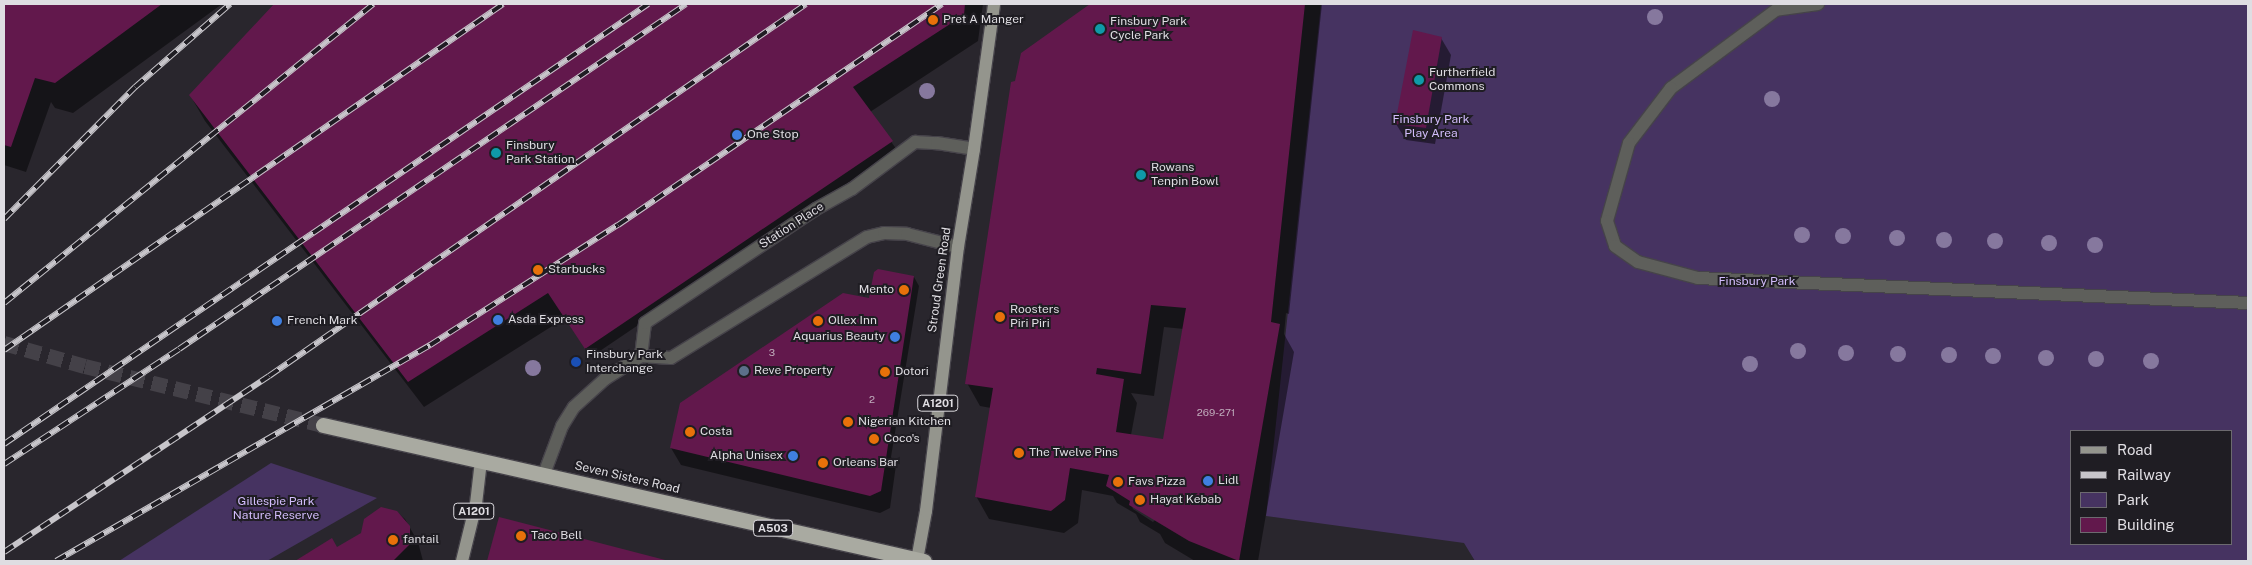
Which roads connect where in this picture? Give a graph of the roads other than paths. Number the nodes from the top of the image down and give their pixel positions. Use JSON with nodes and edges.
{"nodes":[{"id":1,"x":994,"y":4,"type":"edge"},
{"id":2,"x":1818,"y":4,"type":"edge"},
{"id":3,"x":974,"y":149,"type":"junction"},
{"id":4,"x":958,"y":247,"type":"junction"},
{"id":5,"x":2248,"y":304,"type":"edge"},
{"id":6,"x":642,"y":356,"type":"junction"},
{"id":7,"x":324,"y":425,"type":"tunnel mouth"},
{"id":8,"x":481,"y":461,"type":"junction"},
{"id":9,"x":544,"y":474,"type":"junction"},
{"id":10,"x":920,"y":560,"type":"edge"},
{"id":11,"x":462,"y":561,"type":"edge"}],
"edges":[{"from":1,"to":3,"type":"main road","name":"Stroud Green Road","number":"A1201"},
{"from":2,"to":5,"type":"lane"},
{"from":3,"to":4,"type":"main road","name":"Stroud Green Road","number":"A1201"},
{"from":3,"to":6,"type":"lane","name":"Station Place"},
{"from":4,"to":6,"type":"lane"},
{"from":4,"to":10,"type":"main road","name":"Stroud Green Road","number":"A1201"},
{"from":6,"to":9,"type":"lane"},
{"from":7,"to":8,"type":"highway","name":"Seven Sisters Road","number":"A503"},
{"from":8,"to":9,"type":"highway","name":"Seven Sisters Road","number":"A503"},
{"from":8,"to":11,"type":"main road","number":"A1201"},
{"from":9,"to":10,"type":"highway","name":"Seven Sisters Road","number":"A503"}]}
